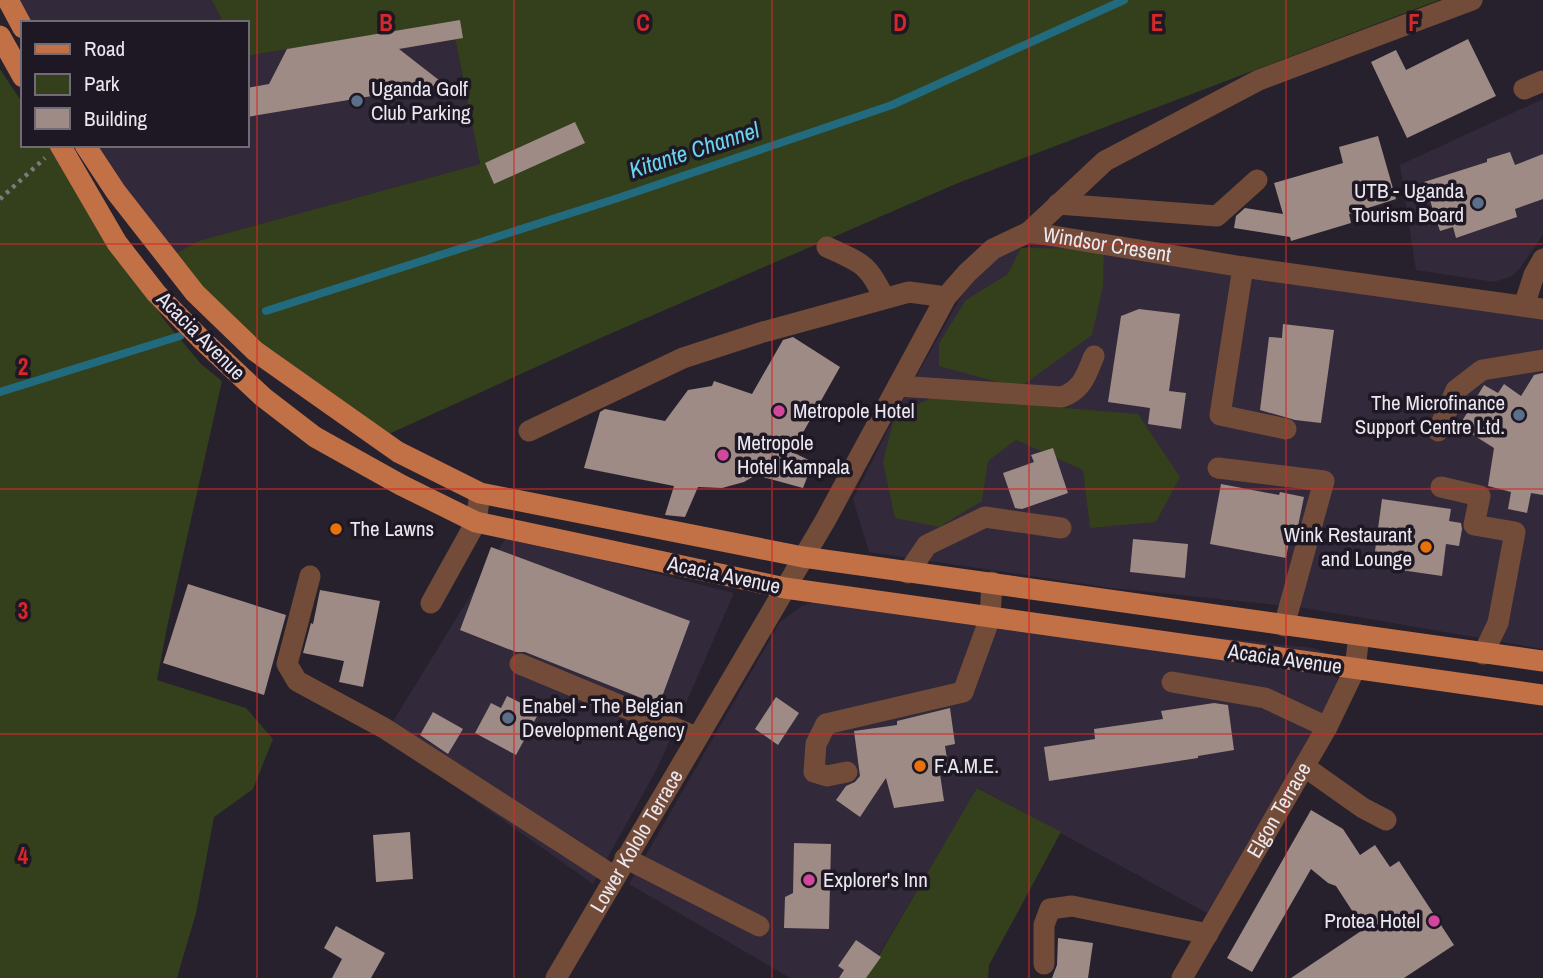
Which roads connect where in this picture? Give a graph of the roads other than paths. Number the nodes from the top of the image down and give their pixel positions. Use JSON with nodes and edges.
{"nodes":[{"id":1,"x":8,"y":0,"type":"edge"},
{"id":2,"x":1472,"y":0,"type":"edge"},
{"id":3,"x":21,"y":24,"type":"edge"},
{"id":4,"x":0,"y":36,"type":"edge"},
{"id":5,"x":21,"y":74,"type":"edge"},
{"id":6,"x":86,"y":147,"type":"edge"},
{"id":7,"x":54,"y":150,"type":"edge"},
{"id":8,"x":1257,"y":180,"type":"dead end"},
{"id":9,"x":1058,"y":204,"type":"junction"},
{"id":10,"x":1029,"y":232,"type":"junction"},
{"id":11,"x":827,"y":247,"type":"dead end"},
{"id":12,"x":1543,"y":259,"type":"edge"},
{"id":13,"x":1243,"y":267,"type":"junction"},
{"id":14,"x":946,"y":297,"type":"junction"},
{"id":15,"x":884,"y":298,"type":"junction"},
{"id":16,"x":1534,"y":308,"type":"edge"},
{"id":17,"x":1094,"y":356,"type":"dead end"},
{"id":18,"x":1543,"y":360,"type":"edge"},
{"id":19,"x":898,"y":386,"type":"junction"},
{"id":20,"x":1286,"y":429,"type":"dead end"},
{"id":21,"x":529,"y":431,"type":"dead end"},
{"id":22,"x":1438,"y":431,"type":"dead end"},
{"id":23,"x":1217,"y":468,"type":"dead end"},
{"id":24,"x":1441,"y":488,"type":"dead end"},
{"id":25,"x":480,"y":493,"type":"junction"},
{"id":26,"x":476,"y":522,"type":"junction"},
{"id":27,"x":1061,"y":528,"type":"dead end"},
{"id":28,"x":803,"y":557,"type":"junction"},
{"id":29,"x":908,"y":573,"type":"junction"},
{"id":30,"x":310,"y":576,"type":"dead end"},
{"id":31,"x":992,"y":582,"type":"junction"},
{"id":32,"x":785,"y":588,"type":"junction"},
{"id":33,"x":431,"y":603,"type":"dead end"},
{"id":34,"x":990,"y":618,"type":"junction"},
{"id":35,"x":1284,"y":626,"type":"junction"},
{"id":36,"x":1359,"y":635,"type":"junction"},
{"id":37,"x":1483,"y":654,"type":"junction"},
{"id":38,"x":1543,"y":662,"type":"edge"},
{"id":39,"x":520,"y":664,"type":"dead end"},
{"id":40,"x":1355,"y":668,"type":"junction"},
{"id":41,"x":1172,"y":682,"type":"dead end"},
{"id":42,"x":1543,"y":695,"type":"edge"},
{"id":43,"x":1326,"y":727,"type":"junction"},
{"id":44,"x":696,"y":737,"type":"junction"},
{"id":45,"x":1305,"y":767,"type":"junction"},
{"id":46,"x":848,"y":772,"type":"dead end"},
{"id":47,"x":1386,"y":820,"type":"dead end"},
{"id":48,"x":625,"y":858,"type":"junction"},
{"id":49,"x":615,"y":877,"type":"junction"},
{"id":50,"x":759,"y":926,"type":"dead end"},
{"id":51,"x":1208,"y":934,"type":"junction"},
{"id":52,"x":1044,"y":964,"type":"dead end"},
{"id":53,"x":556,"y":978,"type":"edge"},
{"id":54,"x":1182,"y":978,"type":"edge"}],
"edges":[{"from":1,"to":3,"type":"main road"},
{"from":2,"to":9,"type":"street"},
{"from":4,"to":5,"type":"main road"},
{"from":6,"to":25,"type":"main road","name":"Acacia Avenue"},
{"from":7,"to":26,"type":"main road","name":"Acacia Avenue"},
{"from":8,"to":9,"type":"street"},
{"from":9,"to":10,"type":"street"},
{"from":10,"to":13,"type":"street","name":"Windsor Cresent"},
{"from":10,"to":14,"type":"street","name":"Windsor Cresent"},
{"from":11,"to":15,"type":"street"},
{"from":12,"to":16,"type":"street"},
{"from":13,"to":16,"type":"street","name":"Windsor Cresent"},
{"from":13,"to":20,"type":"street"},
{"from":14,"to":15,"type":"street"},
{"from":14,"to":19,"type":"street","name":"Windsor Cresent"},
{"from":15,"to":21,"type":"street"},
{"from":17,"to":19,"type":"street"},
{"from":18,"to":22,"type":"street"},
{"from":19,"to":28,"type":"street","name":"Windsor Cresent"},
{"from":23,"to":35,"type":"street"},
{"from":24,"to":37,"type":"street"},
{"from":25,"to":26,"type":"street"},
{"from":25,"to":28,"type":"main road","name":"Acacia Avenue"},
{"from":26,"to":32,"type":"main road","name":"Acacia Avenue"},
{"from":26,"to":33,"type":"street"},
{"from":27,"to":29,"type":"street"},
{"from":28,"to":29,"type":"main road","name":"Acacia Avenue"},
{"from":28,"to":32,"type":"street","name":"Lower Kololo Terrace"},
{"from":29,"to":31,"type":"main road","name":"Acacia Avenue"},
{"from":30,"to":49,"type":"street"},
{"from":31,"to":34,"type":"street"},
{"from":31,"to":35,"type":"main road","name":"Acacia Avenue"},
{"from":32,"to":34,"type":"main road","name":"Acacia Avenue"},
{"from":32,"to":44,"type":"street","name":"Lower Kololo Terrace"},
{"from":34,"to":40,"type":"main road","name":"Acacia Avenue"},
{"from":34,"to":46,"type":"street"},
{"from":35,"to":36,"type":"main road","name":"Acacia Avenue"},
{"from":36,"to":37,"type":"main road","name":"Acacia Avenue"},
{"from":36,"to":40,"type":"street","name":"Elgon Terrace"},
{"from":37,"to":38,"type":"main road","name":"Acacia Avenue"},
{"from":39,"to":44,"type":"street"},
{"from":40,"to":42,"type":"main road","name":"Acacia Avenue"},
{"from":40,"to":43,"type":"street","name":"Elgon Terrace"},
{"from":41,"to":43,"type":"street"},
{"from":43,"to":45,"type":"street","name":"Elgon Terrace"},
{"from":44,"to":48,"type":"street","name":"Lower Kololo Terrace"},
{"from":45,"to":47,"type":"street"},
{"from":45,"to":51,"type":"street","name":"Elgon Terrace"},
{"from":48,"to":49,"type":"street","name":"Lower Kololo Terrace"},
{"from":48,"to":50,"type":"street"},
{"from":49,"to":53,"type":"street","name":"Lower Kololo Terrace"},
{"from":51,"to":52,"type":"street"},
{"from":51,"to":54,"type":"street","name":"Elgon Terrace"}]}
